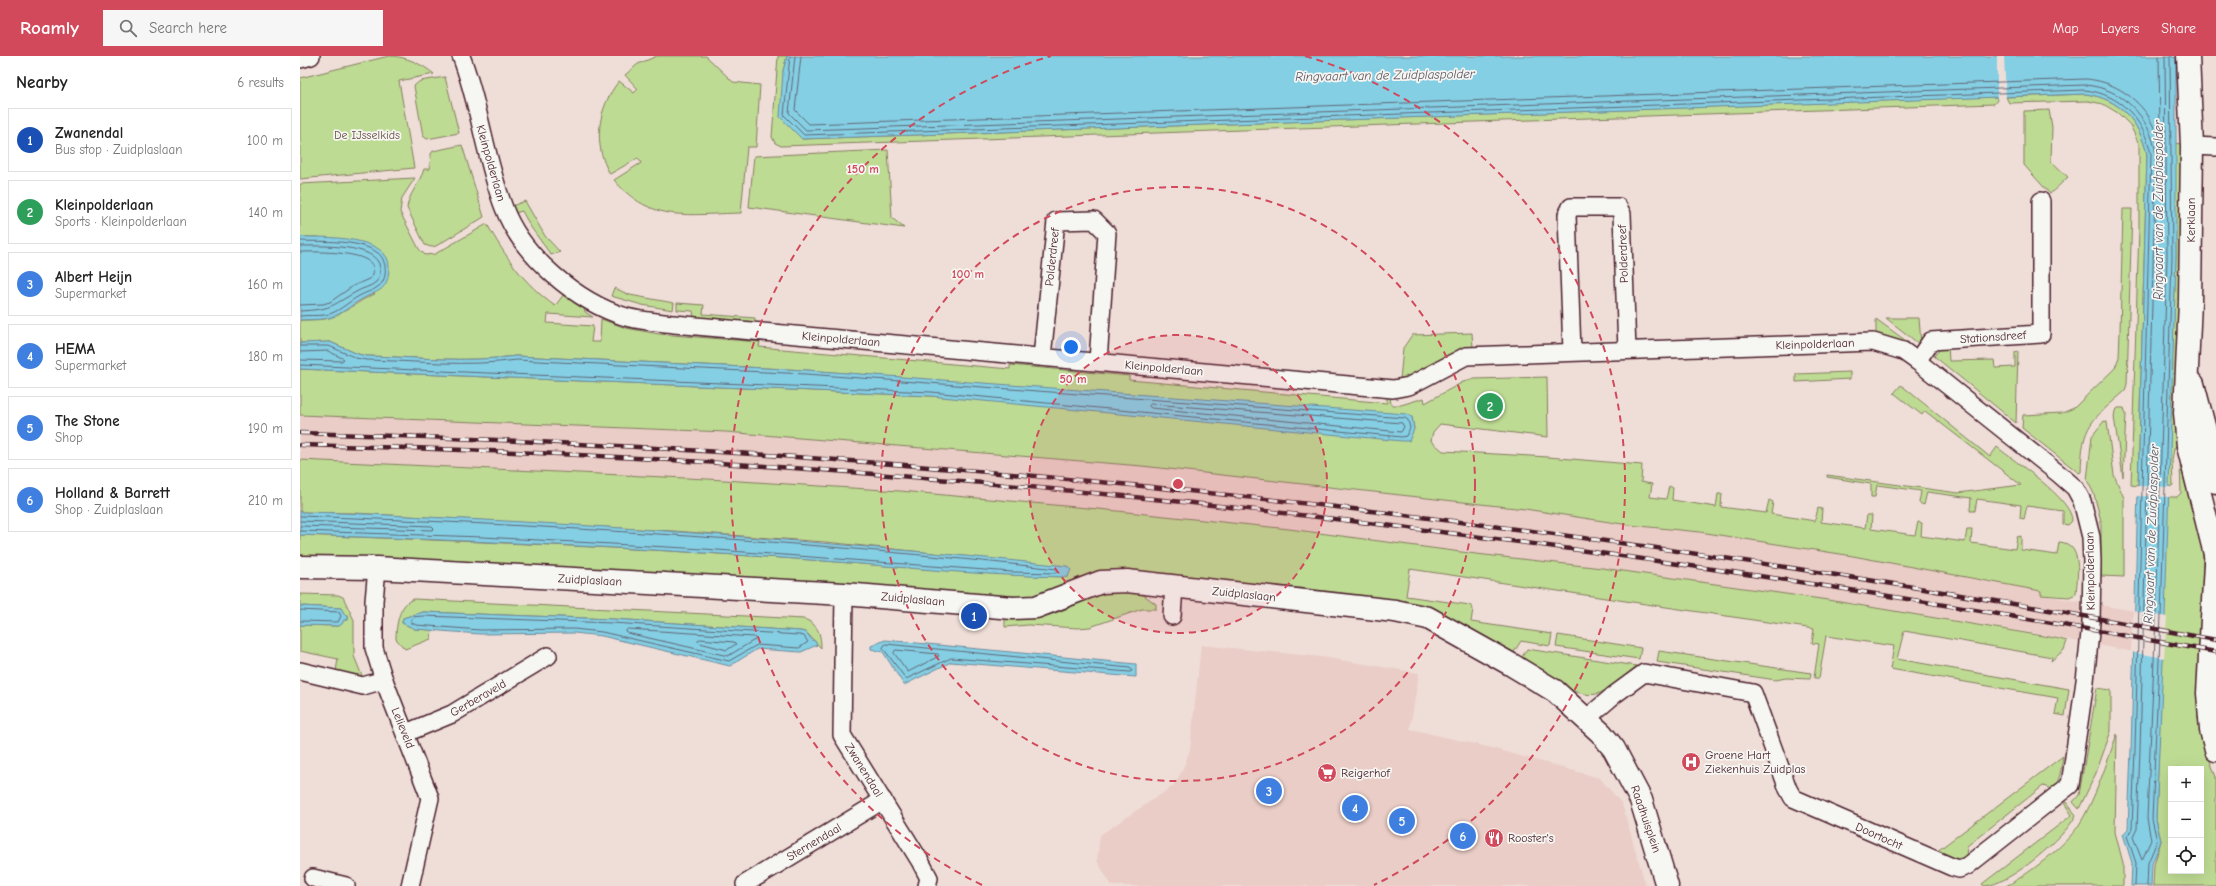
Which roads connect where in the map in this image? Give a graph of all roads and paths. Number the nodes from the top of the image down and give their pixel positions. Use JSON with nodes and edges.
{"nodes":[{"id":1,"x":311,"y":56,"type":"edge"},
{"id":2,"x":460,"y":56,"type":"edge"},
{"id":3,"x":300,"y":59,"type":"edge"},
{"id":4,"x":2190,"y":62,"type":"edge"},
{"id":5,"x":2192,"y":146,"type":"junction"},
{"id":6,"x":2216,"y":147,"type":"edge"},
{"id":7,"x":2041,"y":201,"type":"dead end"},
{"id":8,"x":1627,"y":350,"type":"junction"},
{"id":9,"x":1572,"y":351,"type":"junction"},
{"id":10,"x":1042,"y":357,"type":"junction"},
{"id":11,"x":1098,"y":361,"type":"junction"},
{"id":12,"x":1917,"y":361,"type":"junction"},
{"id":13,"x":2188,"y":365,"type":"junction"},
{"id":14,"x":2216,"y":482,"type":"edge"},
{"id":15,"x":2215,"y":550,"type":"edge"},
{"id":16,"x":300,"y":567,"type":"edge"},
{"id":17,"x":377,"y":568,"type":"junction"},
{"id":18,"x":1174,"y":586,"type":"junction"},
{"id":19,"x":844,"y":594,"type":"junction"},
{"id":20,"x":1172,"y":616,"type":"dead end"},
{"id":21,"x":2091,"y":623,"type":"joint"},
{"id":22,"x":548,"y":656,"type":"dead end"},
{"id":23,"x":300,"y":671,"type":"edge"},
{"id":24,"x":384,"y":680,"type":"junction"},
{"id":25,"x":1586,"y":719,"type":"junction"},
{"id":26,"x":406,"y":733,"type":"junction"},
{"id":27,"x":2216,"y":750,"type":"edge"},
{"id":28,"x":883,"y":800,"type":"junction"},
{"id":29,"x":313,"y":878,"type":"dead end"},
{"id":30,"x":745,"y":884,"type":"dead end"},
{"id":31,"x":346,"y":886,"type":"edge"},
{"id":32,"x":410,"y":886,"type":"edge"},
{"id":33,"x":928,"y":886,"type":"edge"},
{"id":34,"x":1667,"y":886,"type":"edge"}],
"edges":[{"from":1,"to":3,"type":"street"},
{"from":2,"to":10,"type":"street","name":"Kleinpolderlaan"},
{"from":4,"to":5,"type":"street","name":"Kerklaan"},
{"from":5,"to":6,"type":"street"},
{"from":5,"to":13,"type":"street","name":"Kerklaan"},
{"from":7,"to":12,"type":"street","name":"Stationsdreef"},
{"from":8,"to":9,"type":"street","name":"Kleinpolderlaan"},
{"from":8,"to":9,"type":"street","name":"Polderdreef"},
{"from":8,"to":12,"type":"street","name":"Kleinpolderlaan"},
{"from":9,"to":11,"type":"street","name":"Kleinpolderlaan"},
{"from":10,"to":11,"type":"street","name":"Kleinpolderlaan"},
{"from":10,"to":11,"type":"street","name":"Polderdreef"},
{"from":12,"to":21,"type":"street","name":"Kleinpolderlaan"},
{"from":13,"to":14,"type":"street","name":"Kerklaan"},
{"from":13,"to":15,"type":"street","name":"Kerklaan"},
{"from":15,"to":27,"type":"street","name":"Kerklaan"},
{"from":16,"to":17,"type":"street","name":"Zuidplaslaan"},
{"from":17,"to":19,"type":"street","name":"Zuidplaslaan"},
{"from":17,"to":24,"type":"street","name":"Lelieveld"},
{"from":18,"to":19,"type":"street","name":"Zuidplaslaan"},
{"from":18,"to":20,"type":"street"},
{"from":18,"to":25,"type":"street","name":"Zuidplaslaan"},
{"from":19,"to":28,"type":"street","name":"Zwanendaal"},
{"from":21,"to":25,"type":"street","name":"Doortocht"},
{"from":22,"to":26,"type":"street","name":"Gerberaveld"},
{"from":23,"to":24,"type":"street"},
{"from":24,"to":26,"type":"street","name":"Lelieveld"},
{"from":25,"to":34,"type":"street","name":"Raadhuisplein"},
{"from":26,"to":32,"type":"street","name":"Lelieveld"},
{"from":28,"to":30,"type":"street","name":"Sternendaal"},
{"from":28,"to":33,"type":"street","name":"Zwanendaal"},
{"from":29,"to":31,"type":"street"}]}
